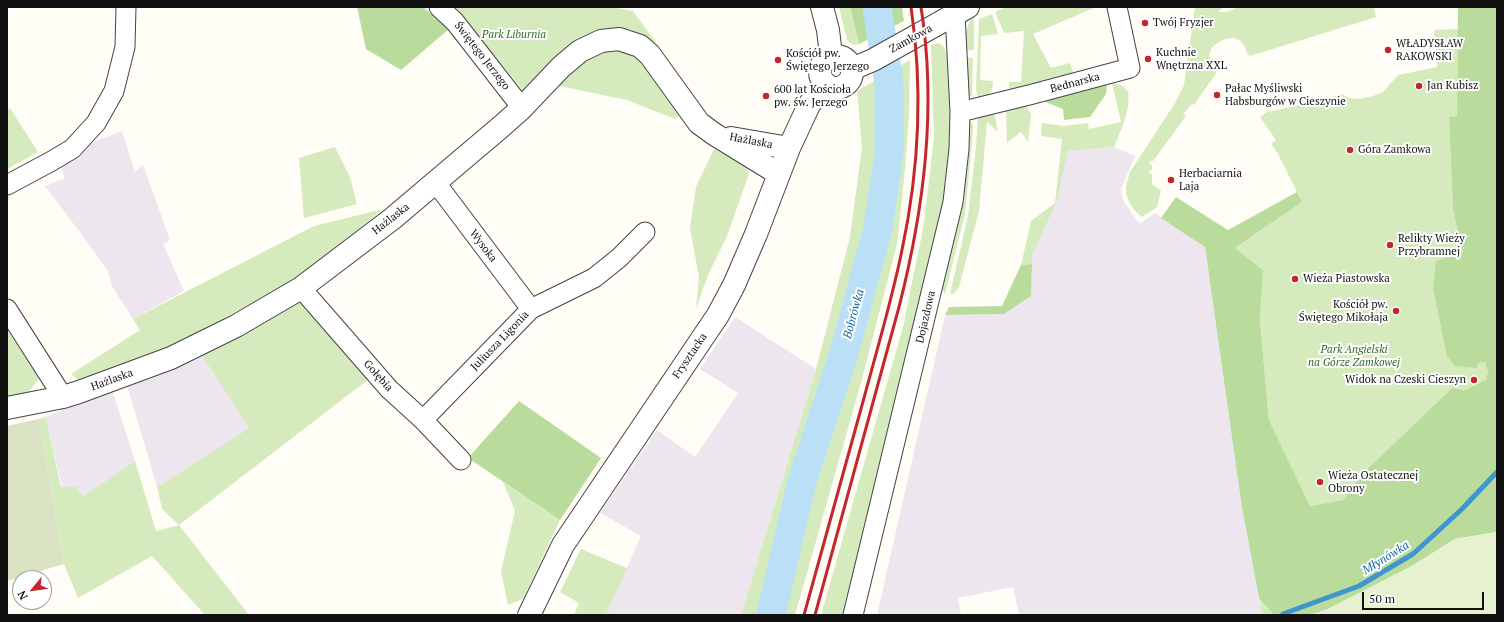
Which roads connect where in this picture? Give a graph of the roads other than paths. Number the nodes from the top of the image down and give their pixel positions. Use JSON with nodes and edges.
{"nodes":[{"id":1,"x":126,"y":7,"type":"edge"},
{"id":2,"x":439,"y":7,"type":"edge"},
{"id":3,"x":822,"y":7,"type":"edge"},
{"id":4,"x":1117,"y":7,"type":"edge"},
{"id":5,"x":962,"y":10,"type":"edge"},
{"id":6,"x":831,"y":55,"type":"junction"},
{"id":7,"x":852,"y":69,"type":"junction"},
{"id":8,"x":825,"y":83,"type":"junction"},
{"id":9,"x":522,"y":108,"type":"junction"},
{"id":10,"x":960,"y":112,"type":"junction"},
{"id":11,"x":714,"y":134,"type":"junction"},
{"id":12,"x":789,"y":148,"type":"junction"},
{"id":13,"x":779,"y":174,"type":"junction"},
{"id":14,"x":436,"y":183,"type":"junction"},
{"id":15,"x":7,"y":185,"type":"edge"},
{"id":16,"x":645,"y":232,"type":"dead end"},
{"id":17,"x":301,"y":288,"type":"junction"},
{"id":18,"x":7,"y":309,"type":"edge"},
{"id":19,"x":531,"y":309,"type":"junction"},
{"id":20,"x":63,"y":397,"type":"junction"},
{"id":21,"x":7,"y":408,"type":"edge"},
{"id":22,"x":423,"y":420,"type":"junction"},
{"id":23,"x":460,"y":460,"type":"dead end"},
{"id":24,"x":529,"y":615,"type":"edge"},
{"id":25,"x":853,"y":615,"type":"edge"}],
"edges":[{"from":1,"to":15,"type":"street"},
{"from":2,"to":9,"type":"street","name":"Świętego Jerzego"},
{"from":3,"to":6,"type":"street"},
{"from":4,"to":10,"type":"street","name":"Bednarska"},
{"from":5,"to":7,"type":"street","name":"Zamkowa"},
{"from":5,"to":10,"type":"street","name":"Dojazdowa"},
{"from":6,"to":7,"type":"street"},
{"from":6,"to":8,"type":"street"},
{"from":7,"to":8,"type":"street"},
{"from":8,"to":12,"type":"street","name":"Frysztacka"},
{"from":9,"to":11,"type":"street","name":"Hażlaska"},
{"from":9,"to":14,"type":"street","name":"Hażlaska"},
{"from":10,"to":25,"type":"street","name":"Dojazdowa"},
{"from":11,"to":12,"type":"street","name":"Hażlaska"},
{"from":11,"to":13,"type":"street","name":"Hażlaska"},
{"from":12,"to":13,"type":"street","name":"Frysztacka"},
{"from":13,"to":24,"type":"street","name":"Frysztacka"},
{"from":14,"to":17,"type":"street","name":"Hażlaska"},
{"from":14,"to":19,"type":"street","name":"Wysoka"},
{"from":16,"to":19,"type":"street","name":"Juliusza Ligonia"},
{"from":17,"to":20,"type":"street","name":"Hażlaska"},
{"from":17,"to":22,"type":"street","name":"Gołębia"},
{"from":18,"to":20,"type":"street"},
{"from":19,"to":22,"type":"street","name":"Juliusza Ligonia"},
{"from":20,"to":21,"type":"street","name":"Hażlaska"},
{"from":22,"to":23,"type":"street","name":"Gołębia"}]}
